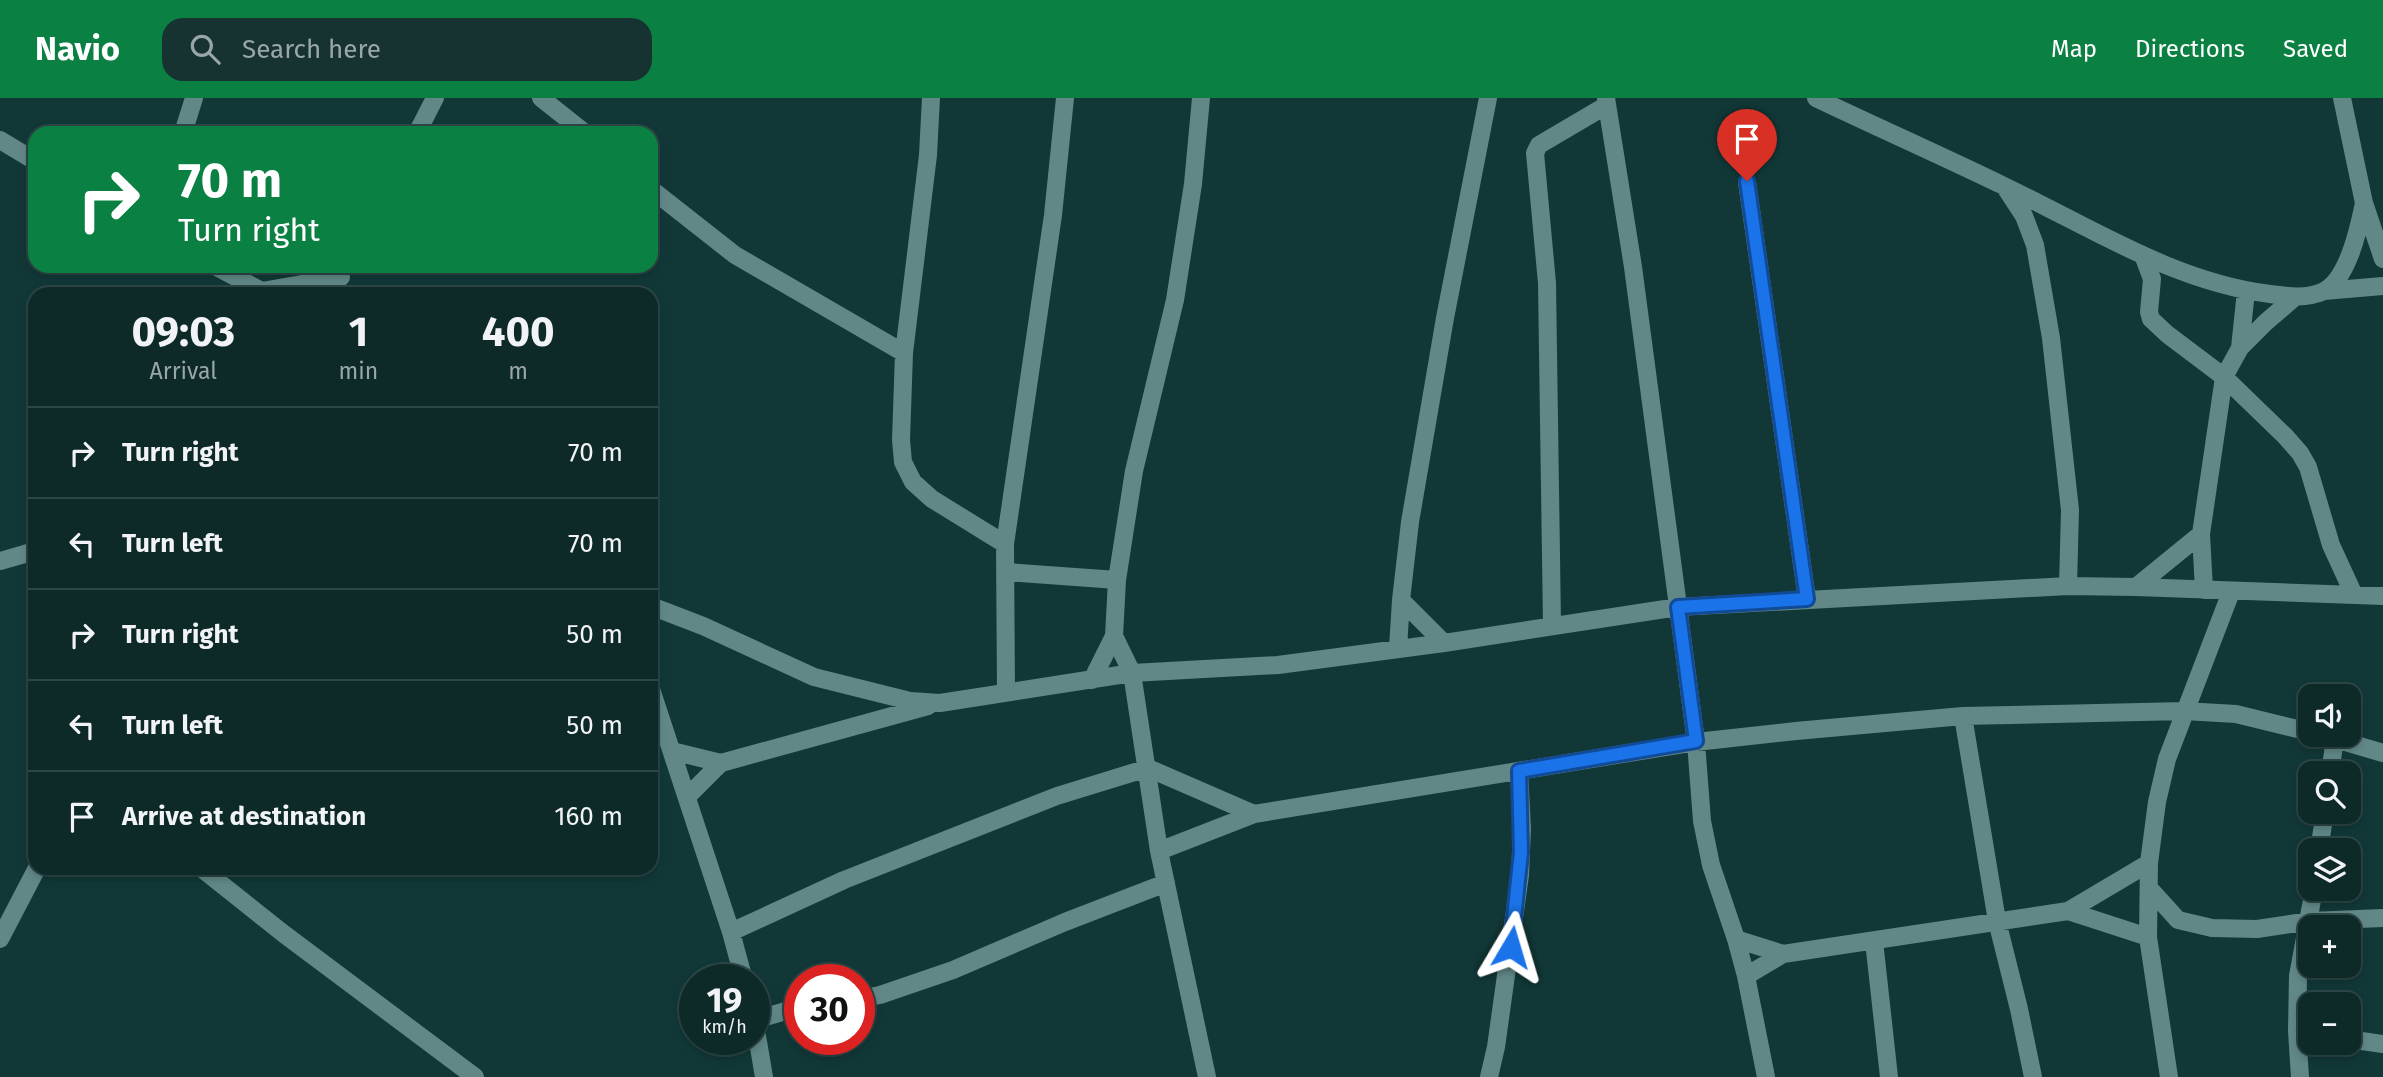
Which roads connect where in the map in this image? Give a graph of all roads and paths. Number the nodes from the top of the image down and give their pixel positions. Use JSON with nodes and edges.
{"nodes":[{"id":1,"x":194,"y":98,"type":"edge"},
{"id":2,"x":435,"y":98,"type":"edge"},
{"id":3,"x":541,"y":98,"type":"edge"},
{"id":4,"x":931,"y":98,"type":"edge"},
{"id":5,"x":1065,"y":98,"type":"edge"},
{"id":6,"x":1201,"y":98,"type":"edge"},
{"id":7,"x":1488,"y":98,"type":"edge"},
{"id":8,"x":1816,"y":98,"type":"edge"},
{"id":9,"x":2342,"y":98,"type":"edge"},
{"id":10,"x":1607,"y":101,"type":"edge"},
{"id":11,"x":185,"y":126,"type":"edge"},
{"id":12,"x":420,"y":126,"type":"edge"},
{"id":13,"x":575,"y":126,"type":"edge"},
{"id":14,"x":0,"y":140,"type":"edge"},
{"id":15,"x":28,"y":157,"type":"edge"},
{"id":16,"x":1747,"y":181,"type":"dead end"},
{"id":17,"x":2004,"y":186,"type":"junction"},
{"id":18,"x":658,"y":194,"type":"edge"},
{"id":19,"x":2364,"y":203,"type":"junction"},
{"id":20,"x":2143,"y":255,"type":"junction"},
{"id":21,"x":2383,"y":258,"type":"edge"},
{"id":22,"x":228,"y":273,"type":"edge"},
{"id":23,"x":340,"y":279,"type":"edge"},
{"id":24,"x":2383,"y":286,"type":"edge"},
{"id":25,"x":254,"y":287,"type":"edge"},
{"id":26,"x":297,"y":287,"type":"edge"},
{"id":27,"x":2246,"y":291,"type":"junction"},
{"id":28,"x":2324,"y":291,"type":"junction"},
{"id":29,"x":2295,"y":297,"type":"junction"},
{"id":30,"x":2240,"y":348,"type":"junction"},
{"id":31,"x":904,"y":353,"type":"junction"},
{"id":32,"x":2224,"y":377,"type":"junction"},
{"id":33,"x":2201,"y":534,"type":"junction"},
{"id":34,"x":1005,"y":544,"type":"junction"},
{"id":35,"x":28,"y":553,"type":"edge"},
{"id":36,"x":0,"y":561,"type":"edge"},
{"id":37,"x":1006,"y":572,"type":"junction"},
{"id":38,"x":1117,"y":580,"type":"junction"},
{"id":39,"x":2068,"y":586,"type":"junction"},
{"id":40,"x":2136,"y":587,"type":"junction"},
{"id":41,"x":2204,"y":590,"type":"junction"},
{"id":42,"x":2231,"y":592,"type":"junction"},
{"id":43,"x":2354,"y":595,"type":"junction"},
{"id":44,"x":2383,"y":596,"type":"edge"},
{"id":45,"x":1807,"y":599,"type":"junction"},
{"id":46,"x":1401,"y":600,"type":"junction"},
{"id":47,"x":1678,"y":607,"type":"junction"},
{"id":48,"x":658,"y":609,"type":"edge"},
{"id":49,"x":1552,"y":625,"type":"junction"},
{"id":50,"x":1114,"y":636,"type":"junction"},
{"id":51,"x":1444,"y":643,"type":"junction"},
{"id":52,"x":1398,"y":648,"type":"junction"},
{"id":53,"x":1132,"y":673,"type":"junction"},
{"id":54,"x":1092,"y":680,"type":"junction"},
{"id":55,"x":1006,"y":692,"type":"junction"},
{"id":56,"x":940,"y":703,"type":"junction"},
{"id":57,"x":658,"y":710,"type":"edge"},
{"id":58,"x":2184,"y":711,"type":"junction"},
{"id":59,"x":1963,"y":716,"type":"junction"},
{"id":60,"x":2298,"y":729,"type":"edge"},
{"id":61,"x":1696,"y":741,"type":"junction"},
{"id":62,"x":2361,"y":746,"type":"edge"},
{"id":63,"x":672,"y":751,"type":"junction"},
{"id":64,"x":2383,"y":753,"type":"edge"},
{"id":65,"x":721,"y":763,"type":"junction"},
{"id":66,"x":1147,"y":768,"type":"junction"},
{"id":67,"x":1519,"y":771,"type":"junction"},
{"id":68,"x":687,"y":797,"type":"junction"},
{"id":69,"x":1254,"y":814,"type":"junction"},
{"id":70,"x":1159,"y":851,"type":"junction"},
{"id":71,"x":2150,"y":863,"type":"junction"},
{"id":72,"x":33,"y":875,"type":"edge"},
{"id":73,"x":210,"y":875,"type":"edge"},
{"id":74,"x":1166,"y":883,"type":"junction"},
{"id":75,"x":2149,"y":888,"type":"junction"},
{"id":76,"x":2068,"y":911,"type":"junction"},
{"id":77,"x":2382,"y":913,"type":"edge"},
{"id":78,"x":2361,"y":915,"type":"edge"},
{"id":79,"x":2178,"y":920,"type":"junction"},
{"id":80,"x":1997,"y":921,"type":"junction"},
{"id":81,"x":2298,"y":923,"type":"edge"},
{"id":82,"x":731,"y":932,"type":"junction"},
{"id":83,"x":2148,"y":934,"type":"junction"},
{"id":84,"x":0,"y":939,"type":"edge"},
{"id":85,"x":1736,"y":939,"type":"junction"},
{"id":86,"x":1874,"y":941,"type":"junction"},
{"id":87,"x":1783,"y":954,"type":"junction"},
{"id":88,"x":740,"y":964,"type":"edge"},
{"id":89,"x":1745,"y":976,"type":"junction"},
{"id":90,"x":875,"y":996,"type":"edge"},
{"id":91,"x":2361,"y":1041,"type":"edge"},
{"id":92,"x":2383,"y":1044,"type":"edge"},
{"id":93,"x":760,"y":1055,"type":"edge"},
{"id":94,"x":2301,"y":1055,"type":"edge"},
{"id":95,"x":475,"y":1077,"type":"edge"},
{"id":96,"x":764,"y":1077,"type":"edge"},
{"id":97,"x":1207,"y":1077,"type":"edge"},
{"id":98,"x":1489,"y":1077,"type":"edge"},
{"id":99,"x":1766,"y":1077,"type":"edge"},
{"id":100,"x":1889,"y":1077,"type":"edge"},
{"id":101,"x":2033,"y":1077,"type":"edge"},
{"id":102,"x":2169,"y":1077,"type":"edge"},
{"id":103,"x":2300,"y":1077,"type":"edge"}],
"edges":[{"from":1,"to":11,"type":"street"},
{"from":2,"to":12,"type":"street"},
{"from":3,"to":13,"type":"street"},
{"from":4,"to":31,"type":"street"},
{"from":5,"to":34,"type":"street"},
{"from":6,"to":38,"type":"street"},
{"from":7,"to":46,"type":"street"},
{"from":8,"to":17,"type":"street"},
{"from":9,"to":19,"type":"street"},
{"from":10,"to":47,"type":"street"},
{"from":10,"to":49,"type":"street"},
{"from":14,"to":15,"type":"street"},
{"from":16,"to":45,"type":"street"},
{"from":17,"to":20,"type":"street"},
{"from":17,"to":39,"type":"street"},
{"from":18,"to":31,"type":"street"},
{"from":19,"to":21,"type":"street"},
{"from":19,"to":28,"type":"street"},
{"from":20,"to":27,"type":"street"},
{"from":20,"to":32,"type":"street"},
{"from":22,"to":25,"type":"street"},
{"from":23,"to":26,"type":"street"},
{"from":24,"to":28,"type":"street"},
{"from":27,"to":29,"type":"street"},
{"from":27,"to":30,"type":"street"},
{"from":28,"to":29,"type":"street"},
{"from":29,"to":30,"type":"street"},
{"from":30,"to":32,"type":"street"},
{"from":31,"to":34,"type":"street"},
{"from":32,"to":33,"type":"street"},
{"from":32,"to":43,"type":"street"},
{"from":33,"to":40,"type":"street"},
{"from":33,"to":41,"type":"street"},
{"from":34,"to":37,"type":"street"},
{"from":35,"to":36,"type":"street"},
{"from":37,"to":38,"type":"street"},
{"from":37,"to":55,"type":"street"},
{"from":38,"to":50,"type":"street"},
{"from":39,"to":40,"type":"street"},
{"from":39,"to":45,"type":"street"},
{"from":40,"to":41,"type":"street"},
{"from":41,"to":42,"type":"street"},
{"from":42,"to":43,"type":"street"},
{"from":42,"to":58,"type":"street"},
{"from":43,"to":44,"type":"street"},
{"from":45,"to":47,"type":"street"},
{"from":46,"to":51,"type":"street"},
{"from":46,"to":52,"type":"street"},
{"from":47,"to":49,"type":"street"},
{"from":47,"to":61,"type":"street"},
{"from":48,"to":56,"type":"street"},
{"from":49,"to":51,"type":"street"},
{"from":50,"to":53,"type":"street"},
{"from":50,"to":54,"type":"street"},
{"from":51,"to":52,"type":"street"},
{"from":52,"to":53,"type":"street"},
{"from":53,"to":54,"type":"street"},
{"from":53,"to":66,"type":"street"},
{"from":54,"to":55,"type":"street"},
{"from":55,"to":56,"type":"street"},
{"from":56,"to":65,"type":"street"},
{"from":57,"to":63,"type":"street"},
{"from":58,"to":59,"type":"street"},
{"from":58,"to":60,"type":"street"},
{"from":58,"to":71,"type":"street"},
{"from":59,"to":61,"type":"street"},
{"from":59,"to":80,"type":"street"},
{"from":61,"to":67,"type":"street"},
{"from":61,"to":85,"type":"street"},
{"from":62,"to":64,"type":"street"},
{"from":63,"to":65,"type":"street"},
{"from":63,"to":68,"type":"street"},
{"from":65,"to":68,"type":"street"},
{"from":66,"to":69,"type":"street"},
{"from":66,"to":70,"type":"street"},
{"from":66,"to":82,"type":"street"},
{"from":67,"to":69,"type":"street"},
{"from":67,"to":98,"type":"street"},
{"from":68,"to":82,"type":"street"},
{"from":69,"to":70,"type":"street"},
{"from":70,"to":74,"type":"street"},
{"from":71,"to":75,"type":"street"},
{"from":71,"to":76,"type":"street"},
{"from":72,"to":84,"type":"street"},
{"from":73,"to":95,"type":"street"},
{"from":74,"to":90,"type":"street"},
{"from":74,"to":97,"type":"street"},
{"from":75,"to":79,"type":"street"},
{"from":75,"to":83,"type":"street"},
{"from":76,"to":80,"type":"street"},
{"from":76,"to":83,"type":"street"},
{"from":77,"to":78,"type":"street"},
{"from":79,"to":81,"type":"street"},
{"from":79,"to":83,"type":"street"},
{"from":80,"to":86,"type":"street"},
{"from":80,"to":101,"type":"street"},
{"from":82,"to":88,"type":"street"},
{"from":83,"to":102,"type":"street"},
{"from":85,"to":87,"type":"street"},
{"from":85,"to":89,"type":"street"},
{"from":86,"to":87,"type":"street"},
{"from":86,"to":100,"type":"street"},
{"from":87,"to":89,"type":"street"},
{"from":89,"to":99,"type":"street"},
{"from":91,"to":92,"type":"street"},
{"from":93,"to":96,"type":"street"},
{"from":94,"to":103,"type":"street"}]}
